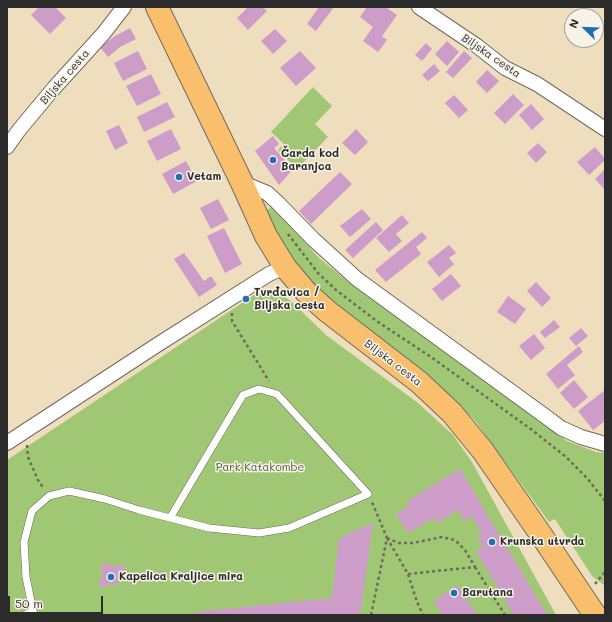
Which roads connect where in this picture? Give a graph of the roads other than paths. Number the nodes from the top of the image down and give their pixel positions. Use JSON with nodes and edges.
{"nodes":[{"id":1,"x":124,"y":7,"type":"edge"},
{"id":2,"x":157,"y":7,"type":"edge"},
{"id":3,"x":418,"y":7,"type":"edge"},
{"id":4,"x":605,"y":129,"type":"edge"},
{"id":5,"x":7,"y":147,"type":"edge"},
{"id":6,"x":243,"y":185,"type":"junction"},
{"id":7,"x":285,"y":267,"type":"junction"},
{"id":8,"x":7,"y":443,"type":"edge"},
{"id":9,"x":605,"y":444,"type":"edge"},
{"id":10,"x":170,"y":518,"type":"junction"},
{"id":11,"x":34,"y":613,"type":"edge"},
{"id":12,"x":25,"y":615,"type":"edge"},
{"id":13,"x":595,"y":615,"type":"edge"}],
"edges":[{"from":1,"to":5,"type":"street","name":"Biljska cesta"},
{"from":2,"to":6,"type":"main road","name":"Biljska cesta"},
{"from":3,"to":4,"type":"street","name":"Biljska cesta"},
{"from":6,"to":7,"type":"main road","name":"Biljska cesta"},
{"from":6,"to":9,"type":"street"},
{"from":7,"to":8,"type":"street"},
{"from":7,"to":13,"type":"main road","name":"Biljska cesta","bridge":true},
{"from":10,"to":10,"type":"lane"},
{"from":10,"to":11,"type":"lane"},
{"from":11,"to":12,"type":"lane"}]}
